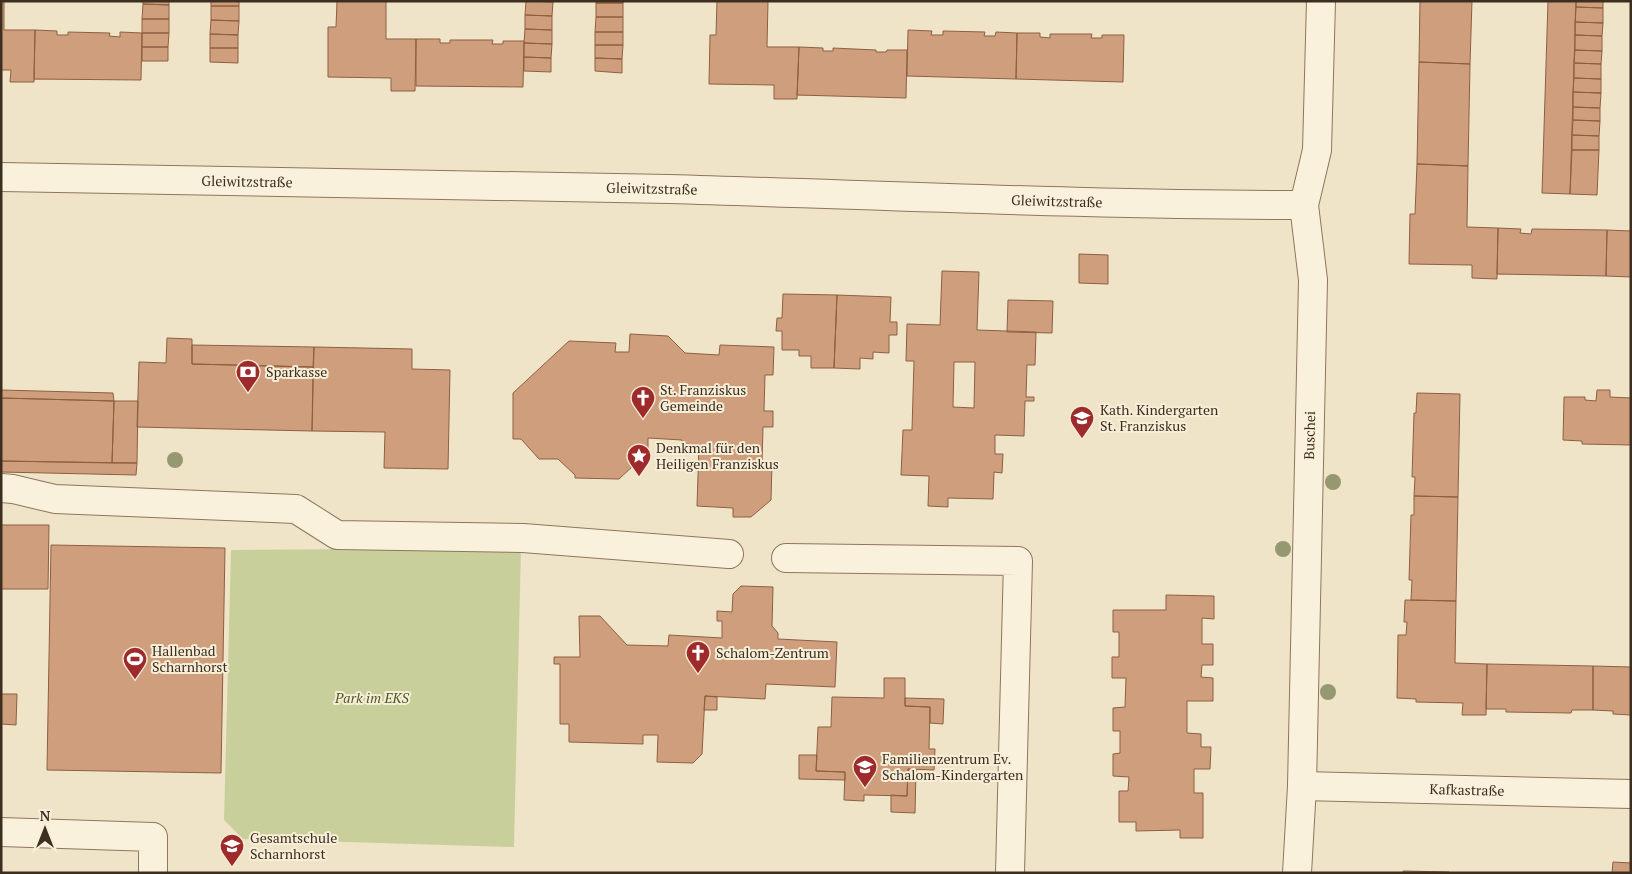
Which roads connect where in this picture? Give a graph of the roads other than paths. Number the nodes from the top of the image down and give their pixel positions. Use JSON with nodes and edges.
{"nodes":[{"id":1,"x":1321,"y":1,"type":"edge"},
{"id":2,"x":1,"y":177,"type":"edge"},
{"id":3,"x":1304,"y":204,"type":"junction"},
{"id":4,"x":1,"y":488,"type":"edge"},
{"id":5,"x":729,"y":554,"type":"dead end"},
{"id":6,"x":786,"y":558,"type":"dead end"},
{"id":7,"x":1302,"y":786,"type":"junction"},
{"id":8,"x":1631,"y":794,"type":"edge"},
{"id":9,"x":1,"y":832,"type":"edge"},
{"id":10,"x":153,"y":873,"type":"edge"},
{"id":11,"x":1010,"y":873,"type":"edge"},
{"id":12,"x":1297,"y":873,"type":"edge"}],
"edges":[{"from":1,"to":3,"type":"street","name":"Buschei"},
{"from":2,"to":3,"type":"street","name":"Gleiwitzstraße"},
{"from":3,"to":7,"type":"street","name":"Buschei"},
{"from":4,"to":5,"type":"street"},
{"from":6,"to":11,"type":"street"},
{"from":7,"to":8,"type":"street","name":"Kafkastraße"},
{"from":7,"to":12,"type":"street","name":"Buschei"},
{"from":9,"to":10,"type":"street"}]}
